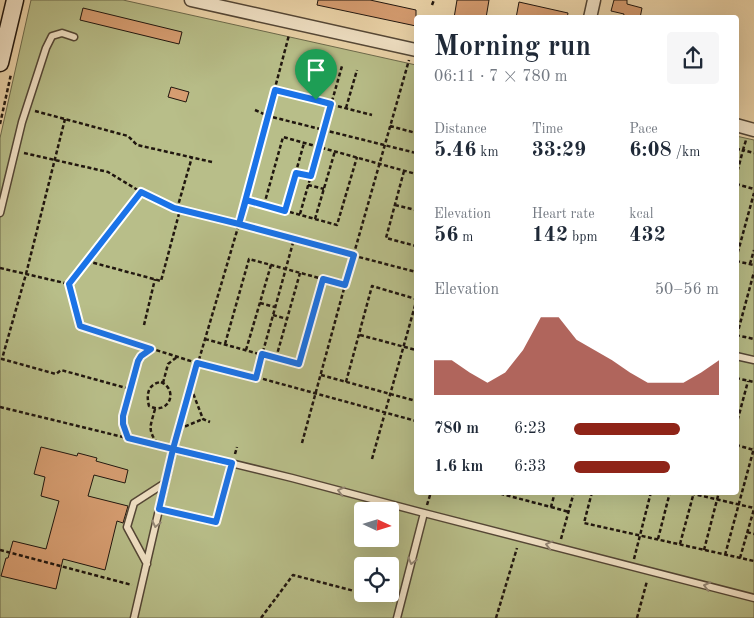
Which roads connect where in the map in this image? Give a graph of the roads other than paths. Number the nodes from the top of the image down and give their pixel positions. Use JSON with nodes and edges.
{"nodes":[{"id":1,"x":16,"y":0,"type":"edge"},
{"id":2,"x":191,"y":0,"type":"edge"},
{"id":3,"x":594,"y":0,"type":"edge"},
{"id":4,"x":591,"y":15,"type":"edge"},
{"id":5,"x":74,"y":37,"type":"dead end"},
{"id":6,"x":414,"y":50,"type":"edge"},
{"id":7,"x":0,"y":63,"type":"edge"},
{"id":8,"x":739,"y":127,"type":"edge"},
{"id":9,"x":754,"y":130,"type":"edge"},
{"id":10,"x":0,"y":213,"type":"edge"},
{"id":11,"x":739,"y":357,"type":"edge"},
{"id":12,"x":754,"y":360,"type":"edge"},
{"id":13,"x":165,"y":484,"type":"junction"},
{"id":14,"x":424,"y":514,"type":"junction"},
{"id":15,"x":147,"y":564,"type":"junction"},
{"id":16,"x":754,"y":598,"type":"edge"},
{"id":17,"x":134,"y":618,"type":"edge"},
{"id":18,"x":397,"y":618,"type":"edge"}],
"edges":[{"from":1,"to":7,"type":"main road"},
{"from":2,"to":6,"type":"street"},
{"from":3,"to":4,"type":"street"},
{"from":5,"to":10,"type":"lane"},
{"from":8,"to":9,"type":"street"},
{"from":11,"to":12,"type":"lane"},
{"from":14,"to":13,"type":"lane","one_way":true},
{"from":13,"to":15,"type":"lane","one_way":true},
{"from":13,"to":15,"type":"lane"},
{"from":16,"to":14,"type":"lane","one_way":true},
{"from":14,"to":18,"type":"lane","one_way":true},
{"from":15,"to":17,"type":"lane"}]}
